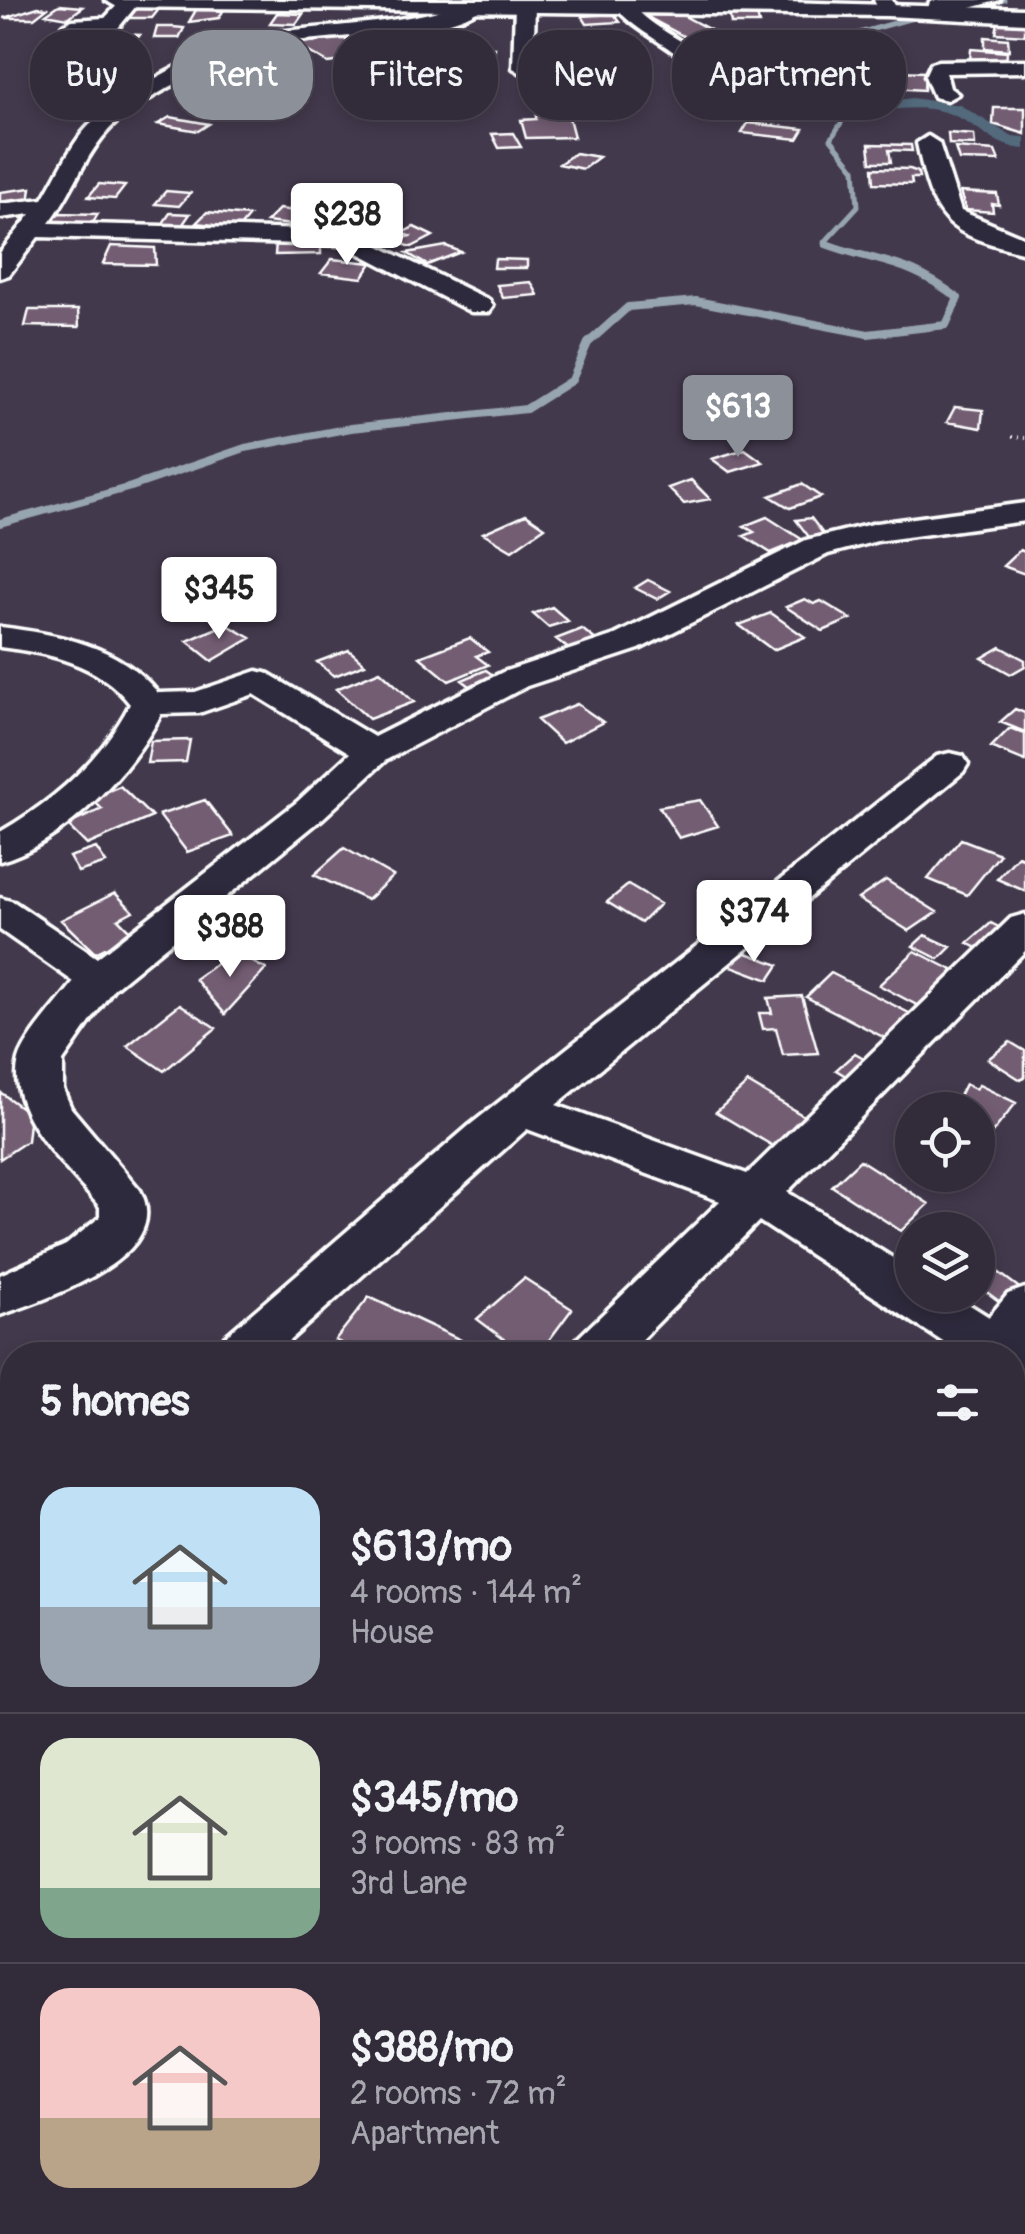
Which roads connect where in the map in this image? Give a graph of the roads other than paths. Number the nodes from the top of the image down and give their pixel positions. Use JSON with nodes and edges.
{"nodes":[{"id":1,"x":117,"y":0,"type":"edge"},
{"id":2,"x":132,"y":0,"type":"edge"},
{"id":3,"x":991,"y":0,"type":"edge"},
{"id":4,"x":284,"y":1,"type":"edge"},
{"id":5,"x":620,"y":3,"type":"edge"},
{"id":6,"x":534,"y":4,"type":"edge"},
{"id":7,"x":885,"y":5,"type":"edge"},
{"id":8,"x":474,"y":6,"type":"junction"},
{"id":9,"x":936,"y":12,"type":"junction"},
{"id":10,"x":1025,"y":16,"type":"edge"},
{"id":11,"x":72,"y":26,"type":"dead end"},
{"id":12,"x":530,"y":30,"type":"edge"},
{"id":13,"x":672,"y":42,"type":"edge"},
{"id":14,"x":1025,"y":66,"type":"edge"},
{"id":15,"x":947,"y":94,"type":"dead end"},
{"id":16,"x":928,"y":143,"type":"dead end"},
{"id":17,"x":51,"y":205,"type":"junction"},
{"id":18,"x":0,"y":210,"type":"edge"},
{"id":19,"x":31,"y":230,"type":"junction"},
{"id":20,"x":1025,"y":246,"type":"edge"},
{"id":21,"x":0,"y":270,"type":"edge"},
{"id":22,"x":480,"y":306,"type":"dead end"},
{"id":23,"x":1025,"y":512,"type":"edge"},
{"id":24,"x":0,"y":638,"type":"edge"},
{"id":25,"x":148,"y":704,"type":"junction"},
{"id":26,"x":373,"y":752,"type":"junction"},
{"id":27,"x":950,"y":764,"type":"dead end"},
{"id":28,"x":0,"y":849,"type":"edge"},
{"id":29,"x":0,"y":911,"type":"edge"},
{"id":30,"x":1025,"y":928,"type":"edge"},
{"id":31,"x":98,"y":979,"type":"junction"},
{"id":32,"x":520,"y":1109,"type":"junction"},
{"id":33,"x":757,"y":1196,"type":"junction"},
{"id":34,"x":895,"y":1283,"type":"edge"},
{"id":35,"x":0,"y":1295,"type":"edge"},
{"id":36,"x":945,"y":1312,"type":"edge"},
{"id":37,"x":254,"y":1342,"type":"edge"},
{"id":38,"x":606,"y":1342,"type":"edge"},
{"id":39,"x":998,"y":1342,"type":"edge"}],
"edges":[{"from":1,"to":2,"type":"main road"},
{"from":2,"to":4,"type":"main road"},
{"from":2,"to":11,"type":"street"},
{"from":3,"to":9,"type":"street"},
{"from":4,"to":8,"type":"main road"},
{"from":5,"to":6,"type":"main road"},
{"from":5,"to":7,"type":"main road"},
{"from":5,"to":13,"type":"street"},
{"from":6,"to":8,"type":"main road"},
{"from":6,"to":12,"type":"street"},
{"from":7,"to":9,"type":"main road"},
{"from":8,"to":17,"type":"street"},
{"from":9,"to":10,"type":"main road"},
{"from":14,"to":15,"type":"street"},
{"from":16,"to":20,"type":"street"},
{"from":17,"to":18,"type":"street"},
{"from":17,"to":19,"type":"street"},
{"from":19,"to":21,"type":"street"},
{"from":19,"to":22,"type":"street"},
{"from":23,"to":26,"type":"street"},
{"from":24,"to":25,"type":"street"},
{"from":25,"to":26,"type":"street"},
{"from":25,"to":28,"type":"street"},
{"from":26,"to":31,"type":"street"},
{"from":27,"to":32,"type":"street"},
{"from":29,"to":31,"type":"street"},
{"from":30,"to":33,"type":"street"},
{"from":31,"to":35,"type":"street"},
{"from":32,"to":33,"type":"street"},
{"from":32,"to":37,"type":"street"},
{"from":33,"to":34,"type":"street"},
{"from":33,"to":38,"type":"street"},
{"from":36,"to":39,"type":"street"}]}
